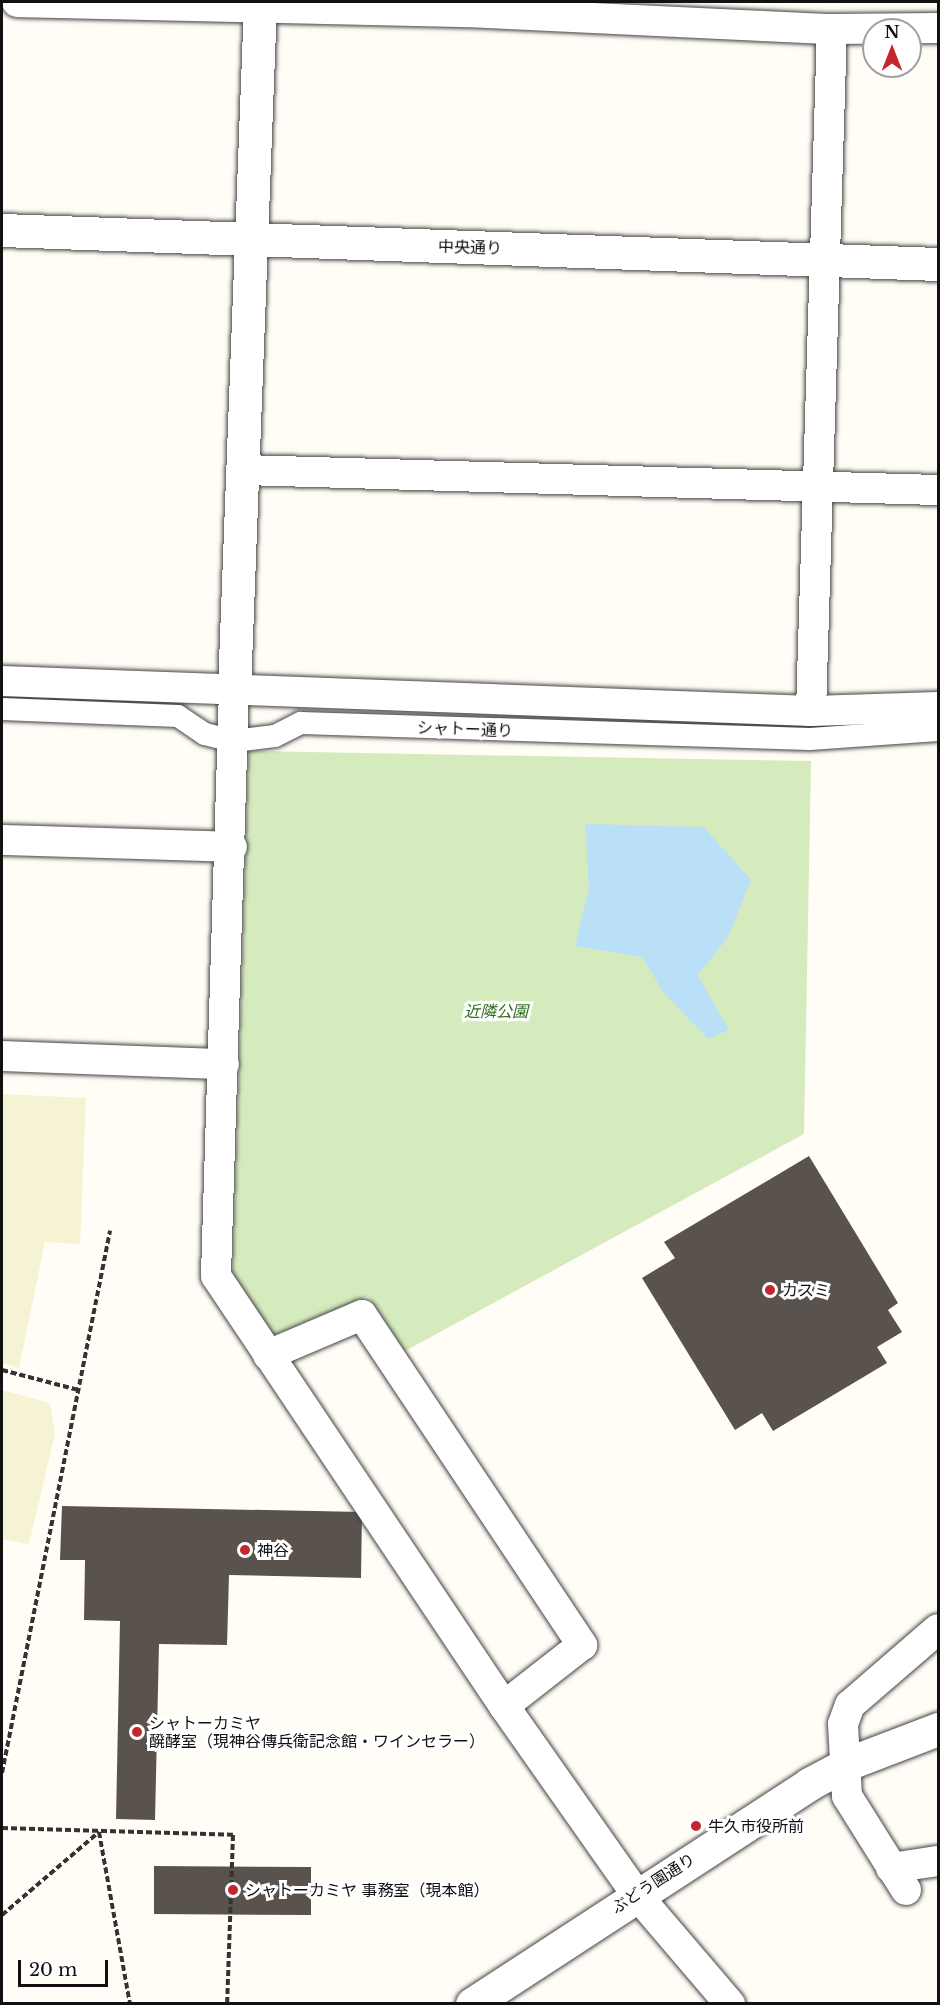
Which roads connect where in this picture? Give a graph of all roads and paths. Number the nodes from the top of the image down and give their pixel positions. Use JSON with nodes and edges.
{"nodes":[{"id":1,"x":17,"y":2,"type":"edge"},
{"id":2,"x":62,"y":2,"type":"edge"},
{"id":3,"x":259,"y":5,"type":"edge"},
{"id":4,"x":466,"y":7,"type":"edge"},
{"id":5,"x":939,"y":28,"type":"edge"},
{"id":6,"x":832,"y":29,"type":"junction"},
{"id":7,"x":2,"y":230,"type":"edge"},
{"id":8,"x":251,"y":239,"type":"junction"},
{"id":9,"x":825,"y":260,"type":"junction"},
{"id":10,"x":939,"y":264,"type":"edge"},
{"id":11,"x":243,"y":470,"type":"junction"},
{"id":12,"x":817,"y":489,"type":"junction"},
{"id":13,"x":939,"y":490,"type":"edge"},
{"id":14,"x":2,"y":681,"type":"edge"},
{"id":15,"x":234,"y":689,"type":"junction"},
{"id":16,"x":939,"y":707,"type":"edge"},
{"id":17,"x":2,"y":709,"type":"edge"},
{"id":18,"x":811,"y":711,"type":"junction"},
{"id":19,"x":939,"y":730,"type":"edge"},
{"id":20,"x":234,"y":741,"type":"junction"},
{"id":21,"x":2,"y":840,"type":"edge"},
{"id":22,"x":232,"y":847,"type":"junction"},
{"id":23,"x":2,"y":1056,"type":"edge"},
{"id":24,"x":224,"y":1064,"type":"junction"},
{"id":25,"x":110,"y":1231,"type":"dead end"},
{"id":26,"x":268,"y":1355,"type":"junction"},
{"id":27,"x":2,"y":1370,"type":"edge"},
{"id":28,"x":78,"y":1390,"type":"junction"},
{"id":29,"x":939,"y":1629,"type":"edge"},
{"id":30,"x":504,"y":1706,"type":"junction"},
{"id":31,"x":939,"y":1729,"type":"edge"},
{"id":32,"x":844,"y":1765,"type":"junction"},
{"id":33,"x":2,"y":1773,"type":"edge"},
{"id":34,"x":2,"y":1828,"type":"edge"},
{"id":35,"x":99,"y":1832,"type":"junction"},
{"id":36,"x":939,"y":1861,"type":"edge"},
{"id":37,"x":636,"y":1894,"type":"junction"},
{"id":38,"x":2,"y":1915,"type":"edge"},
{"id":39,"x":130,"y":2004,"type":"edge"},
{"id":40,"x":227,"y":2004,"type":"edge"},
{"id":41,"x":472,"y":2004,"type":"edge"},
{"id":42,"x":730,"y":2004,"type":"edge"}],
"edges":[{"from":1,"to":2,"type":"street"},
{"from":2,"to":3,"type":"street"},
{"from":3,"to":4,"type":"street"},
{"from":3,"to":8,"type":"street"},
{"from":4,"to":6,"type":"street"},
{"from":5,"to":6,"type":"street"},
{"from":6,"to":9,"type":"street"},
{"from":7,"to":8,"type":"street","name":"中央通り"},
{"from":8,"to":9,"type":"street","name":"中央通り"},
{"from":8,"to":11,"type":"street"},
{"from":9,"to":10,"type":"street","name":"中央通り"},
{"from":9,"to":12,"type":"street"},
{"from":11,"to":12,"type":"street"},
{"from":11,"to":15,"type":"street"},
{"from":12,"to":13,"type":"street"},
{"from":12,"to":18,"type":"street"},
{"from":14,"to":15,"type":"street"},
{"from":15,"to":18,"type":"street"},
{"from":15,"to":20,"type":"street"},
{"from":16,"to":18,"type":"street"},
{"from":17,"to":20,"type":"street","name":"シャトー通り"},
{"from":19,"to":20,"type":"street","name":"シャトー通り"},
{"from":20,"to":22,"type":"street"},
{"from":21,"to":22,"type":"street"},
{"from":22,"to":24,"type":"street"},
{"from":23,"to":24,"type":"street"},
{"from":24,"to":26,"type":"street"},
{"from":25,"to":28,"type":"path"},
{"from":26,"to":30,"type":"street"},
{"from":26,"to":30,"type":"street"},
{"from":27,"to":28,"type":"path"},
{"from":28,"to":33,"type":"path"},
{"from":29,"to":32,"type":"street"},
{"from":30,"to":37,"type":"street"},
{"from":31,"to":32,"type":"street","name":"ぶどう園通り"},
{"from":32,"to":36,"type":"street"},
{"from":32,"to":37,"type":"street","name":"ぶどう園通り"},
{"from":34,"to":35,"type":"path"},
{"from":35,"to":38,"type":"path"},
{"from":35,"to":39,"type":"path"},
{"from":35,"to":40,"type":"path"},
{"from":37,"to":41,"type":"street","name":"ぶどう園通り"},
{"from":37,"to":42,"type":"street"}]}
